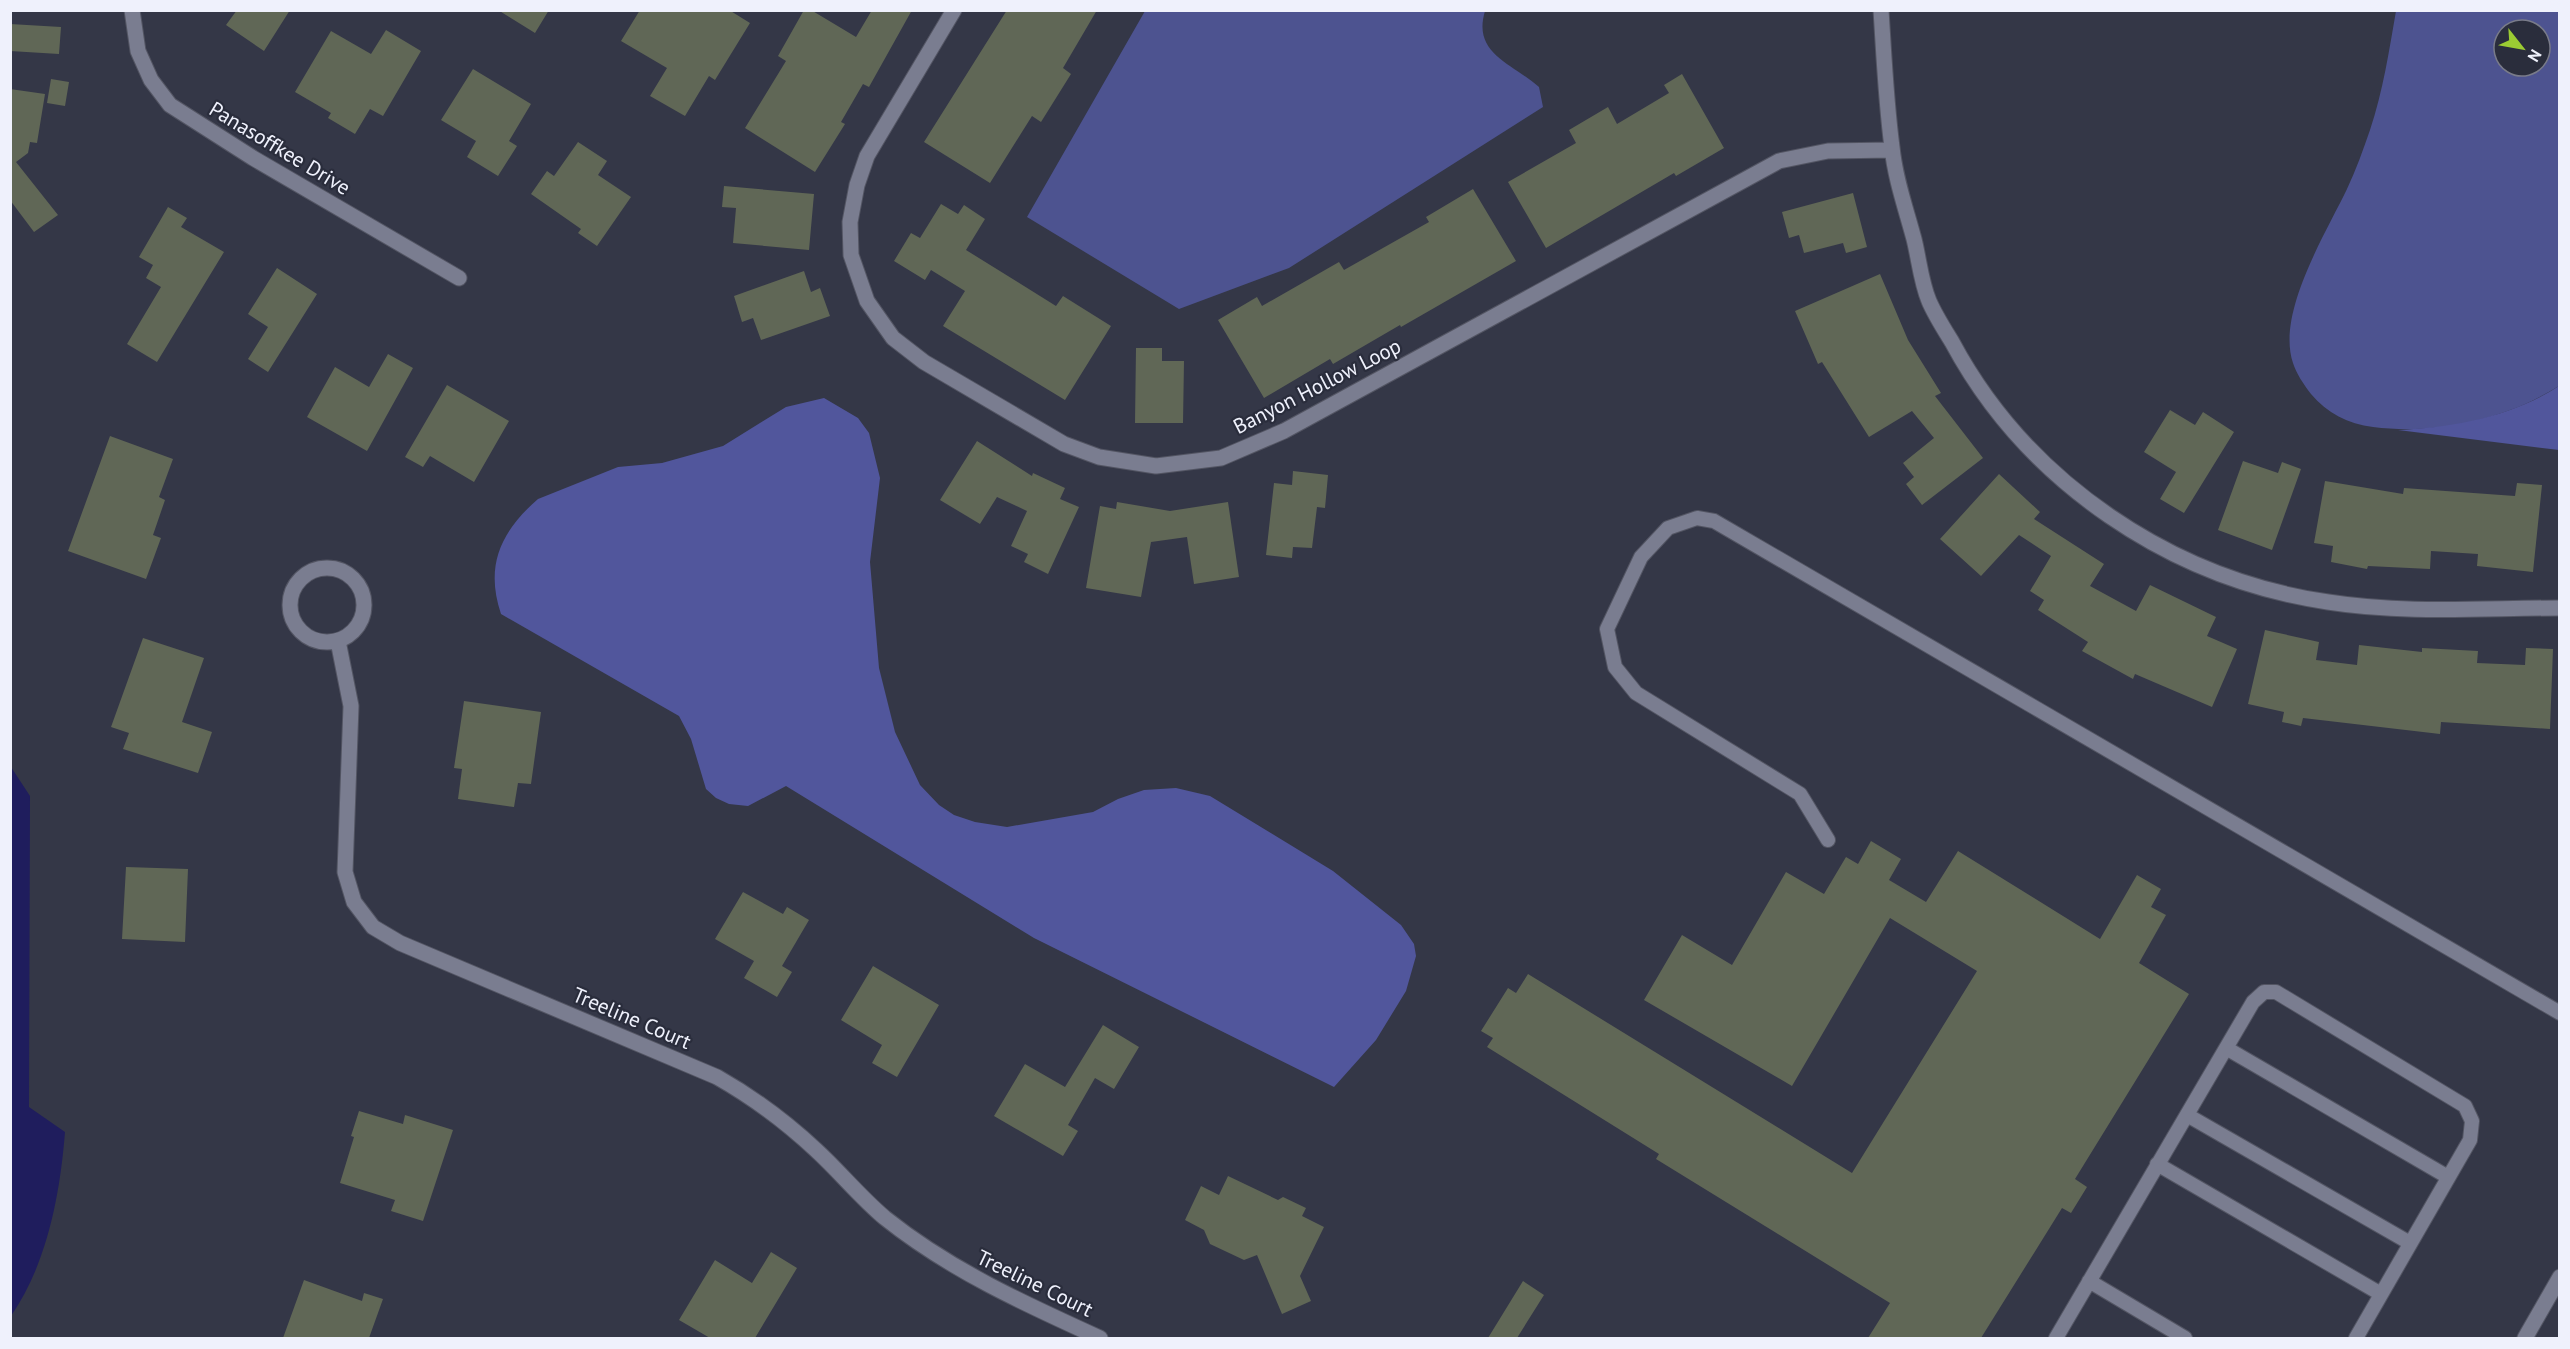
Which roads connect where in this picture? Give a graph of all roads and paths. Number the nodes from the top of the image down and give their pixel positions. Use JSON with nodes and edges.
{"nodes":[{"id":1,"x":132,"y":10,"type":"edge"},
{"id":2,"x":954,"y":10,"type":"edge"},
{"id":3,"x":1881,"y":10,"type":"edge"},
{"id":4,"x":1892,"y":150,"type":"junction"},
{"id":5,"x":459,"y":278,"type":"dead end"},
{"id":6,"x":2559,"y":608,"type":"edge"},
{"id":7,"x":338,"y":641,"type":"junction"},
{"id":8,"x":1828,"y":840,"type":"dead end"},
{"id":9,"x":2559,"y":1013,"type":"edge"},
{"id":10,"x":2226,"y":1048,"type":"junction"},
{"id":11,"x":2187,"y":1115,"type":"junction"},
{"id":12,"x":2157,"y":1164,"type":"junction"},
{"id":13,"x":2448,"y":1177,"type":"junction"},
{"id":14,"x":2410,"y":1243,"type":"junction"},
{"id":15,"x":2559,"y":1277,"type":"edge"},
{"id":16,"x":2089,"y":1281,"type":"junction"},
{"id":17,"x":2381,"y":1294,"type":"junction"},
{"id":18,"x":2062,"y":1336,"type":"edge"},
{"id":19,"x":1100,"y":1338,"type":"edge"},
{"id":20,"x":2185,"y":1338,"type":"edge"},
{"id":21,"x":2356,"y":1338,"type":"edge"},
{"id":22,"x":2525,"y":1338,"type":"edge"}],
"edges":[{"from":1,"to":5,"type":"street","name":"Panasoffkee Drive"},
{"from":2,"to":4,"type":"street","name":"Banyon Hollow Loop"},
{"from":3,"to":4,"type":"street"},
{"from":4,"to":6,"type":"street"},
{"from":7,"to":7,"type":"street"},
{"from":7,"to":19,"type":"street","name":"Treeline Court"},
{"from":8,"to":9,"type":"lane"},
{"from":10,"to":11,"type":"lane"},
{"from":10,"to":13,"type":"lane"},
{"from":10,"to":13,"type":"lane"},
{"from":11,"to":12,"type":"lane"},
{"from":11,"to":14,"type":"lane"},
{"from":12,"to":16,"type":"lane"},
{"from":12,"to":17,"type":"lane"},
{"from":13,"to":14,"type":"lane"},
{"from":14,"to":17,"type":"lane"},
{"from":15,"to":22,"type":"street"},
{"from":16,"to":18,"type":"lane"},
{"from":16,"to":20,"type":"lane"},
{"from":17,"to":21,"type":"lane"}]}
